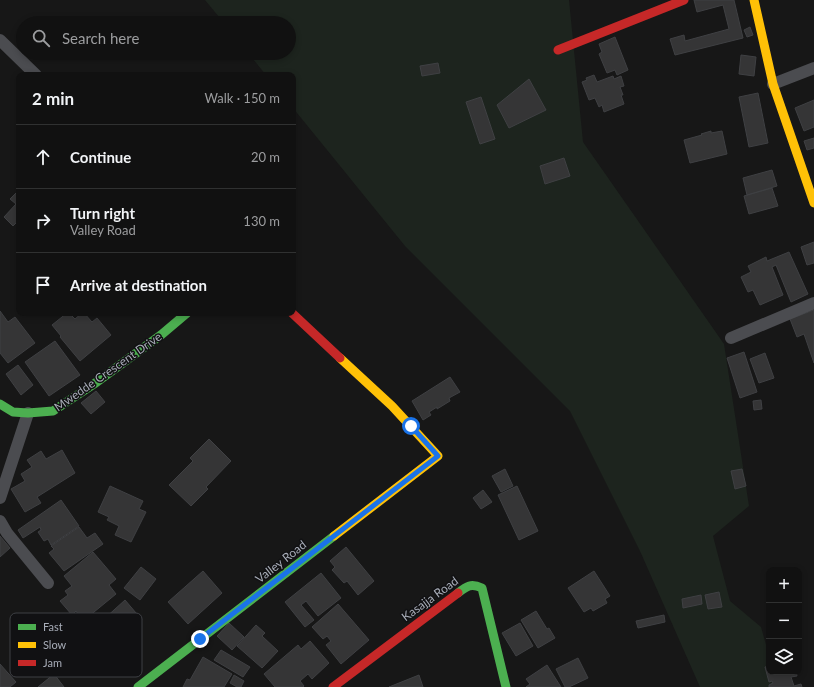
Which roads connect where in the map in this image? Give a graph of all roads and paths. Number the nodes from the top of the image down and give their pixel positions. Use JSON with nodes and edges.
{"nodes":[{"id":1,"x":684,"y":0,"type":"edge"},
{"id":2,"x":754,"y":0,"type":"edge"},
{"id":3,"x":0,"y":40,"type":"edge"},
{"id":4,"x":558,"y":50,"type":"dead end"},
{"id":5,"x":16,"y":56,"type":"edge"},
{"id":6,"x":21,"y":60,"type":"edge"},
{"id":7,"x":814,"y":68,"type":"edge"},
{"id":8,"x":33,"y":72,"type":"edge"},
{"id":9,"x":773,"y":84,"type":"junction"},
{"id":10,"x":809,"y":172,"type":"edge"},
{"id":11,"x":814,"y":203,"type":"edge"},
{"id":12,"x":814,"y":303,"type":"edge"},
{"id":13,"x":183,"y":316,"type":"edge"},
{"id":14,"x":295,"y":316,"type":"edge"},
{"id":15,"x":731,"y":338,"type":"dead end"},
{"id":16,"x":0,"y":404,"type":"edge"},
{"id":17,"x":28,"y":413,"type":"junction"},
{"id":18,"x":0,"y":498,"type":"edge"},
{"id":19,"x":0,"y":521,"type":"edge"},
{"id":20,"x":48,"y":584,"type":"dead end"},
{"id":21,"x":138,"y":687,"type":"edge"},
{"id":22,"x":333,"y":687,"type":"edge"},
{"id":23,"x":506,"y":687,"type":"edge"}],
"edges":[{"from":1,"to":4,"type":"street"},
{"from":2,"to":9,"type":"street"},
{"from":3,"to":5,"type":"street"},
{"from":6,"to":8,"type":"street"},
{"from":7,"to":9,"type":"street"},
{"from":9,"to":10,"type":"street"},
{"from":10,"to":11,"type":"street"},
{"from":12,"to":15,"type":"street"},
{"from":13,"to":17,"type":"street","name":"Mwedde Crescent Drive"},
{"from":14,"to":21,"type":"street","name":"Valley Road"},
{"from":16,"to":17,"type":"street","name":"Mwedde Crescent Drive"},
{"from":17,"to":18,"type":"street"},
{"from":19,"to":20,"type":"street"},
{"from":22,"to":23,"type":"street","name":"Kasajja Road"}]}
